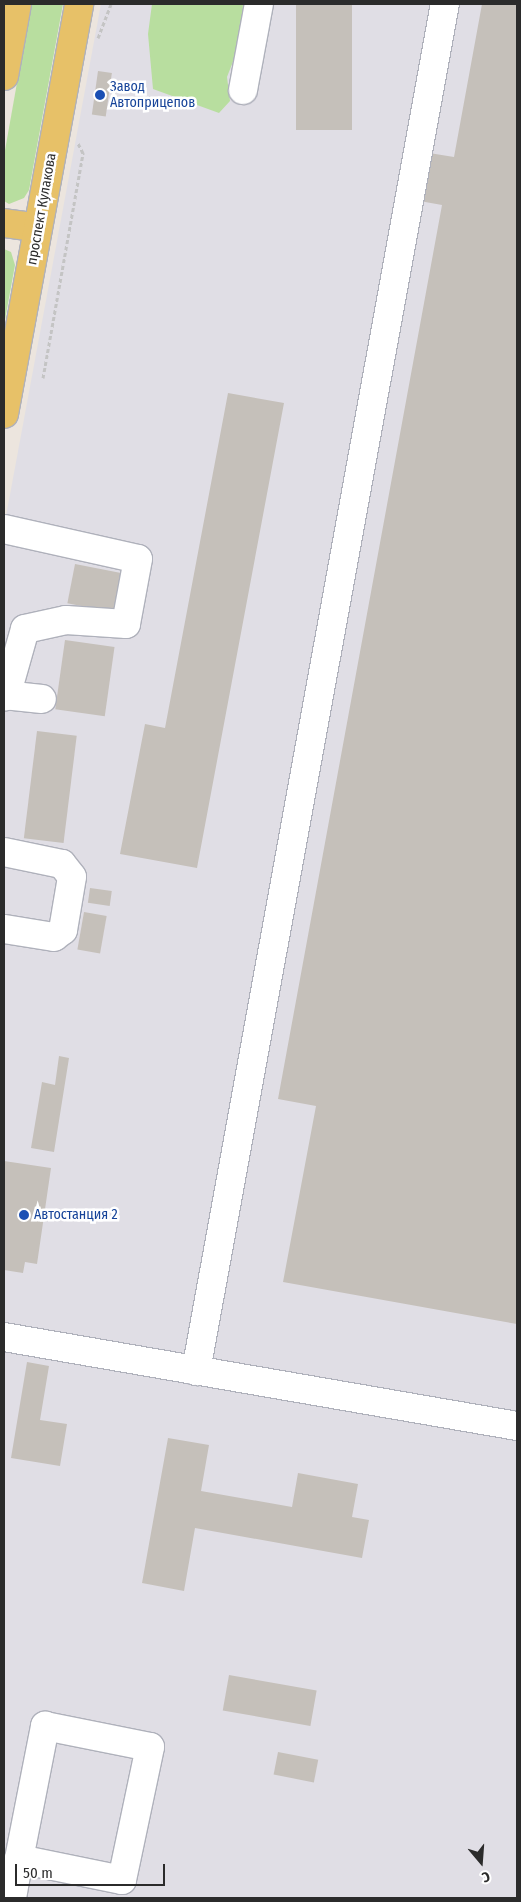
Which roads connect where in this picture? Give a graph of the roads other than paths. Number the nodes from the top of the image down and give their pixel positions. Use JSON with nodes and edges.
{"nodes":[{"id":1,"x":17,"y":4,"type":"edge"},
{"id":2,"x":79,"y":4,"type":"edge"},
{"id":3,"x":259,"y":4,"type":"edge"},
{"id":4,"x":445,"y":4,"type":"edge"},
{"id":5,"x":4,"y":76,"type":"edge"},
{"id":6,"x":243,"y":90,"type":"dead end"},
{"id":7,"x":4,"y":223,"type":"edge"},
{"id":8,"x":38,"y":228,"type":"junction"},
{"id":9,"x":4,"y":414,"type":"edge"},
{"id":10,"x":4,"y":529,"type":"edge"},
{"id":11,"x":5,"y":696,"type":"edge"},
{"id":12,"x":42,"y":699,"type":"dead end"},
{"id":13,"x":5,"y":859,"type":"edge"},
{"id":14,"x":4,"y":929,"type":"edge"},
{"id":15,"x":4,"y":1337,"type":"edge"},
{"id":16,"x":196,"y":1371,"type":"junction"},
{"id":17,"x":517,"y":1426,"type":"edge"},
{"id":18,"x":19,"y":1859,"type":"junction"},
{"id":19,"x":12,"y":1898,"type":"edge"}],
"edges":[{"from":1,"to":5,"type":"main road"},
{"from":2,"to":8,"type":"main road","name":"проспект Кулакова"},
{"from":3,"to":6,"type":"lane"},
{"from":4,"to":16,"type":"lane"},
{"from":7,"to":8,"type":"main road"},
{"from":8,"to":9,"type":"main road","name":"проспект Кулакова"},
{"from":10,"to":11,"type":"lane"},
{"from":11,"to":12,"type":"lane"},
{"from":13,"to":14,"type":"lane"},
{"from":15,"to":16,"type":"lane"},
{"from":16,"to":17,"type":"lane"},
{"from":18,"to":18,"type":"lane"},
{"from":18,"to":19,"type":"lane"}]}
